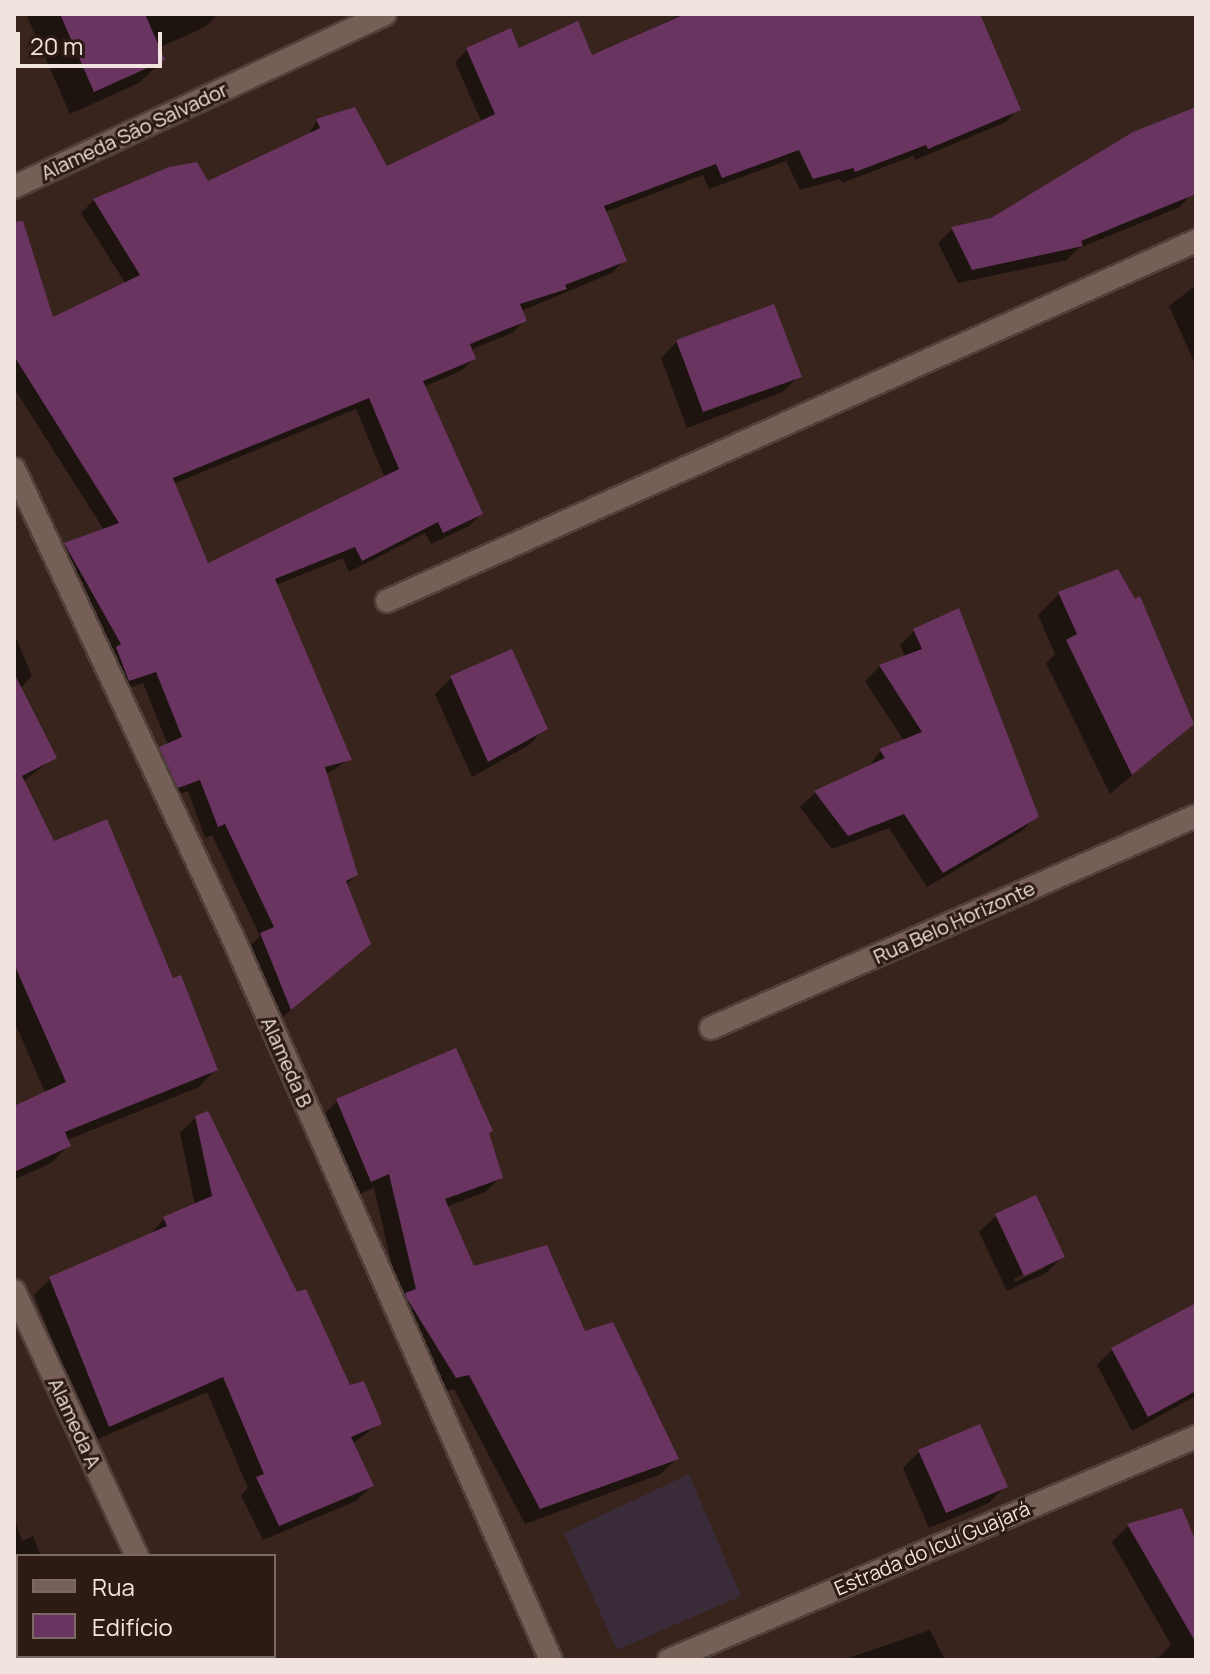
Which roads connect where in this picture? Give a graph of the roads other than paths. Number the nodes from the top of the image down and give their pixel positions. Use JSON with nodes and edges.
{"nodes":[{"id":1,"x":385,"y":14,"type":"edge"},
{"id":2,"x":14,"y":187,"type":"edge"},
{"id":3,"x":1196,"y":241,"type":"edge"},
{"id":4,"x":14,"y":469,"type":"edge"},
{"id":5,"x":387,"y":601,"type":"dead end"},
{"id":6,"x":1196,"y":816,"type":"edge"},
{"id":7,"x":711,"y":1028,"type":"dead end"},
{"id":8,"x":14,"y":1291,"type":"edge"},
{"id":9,"x":1196,"y":1437,"type":"edge"},
{"id":10,"x":136,"y":1554,"type":"edge"},
{"id":11,"x":551,"y":1660,"type":"edge"},
{"id":12,"x":669,"y":1660,"type":"edge"}],
"edges":[{"from":1,"to":2,"type":"street","name":"Alameda São Salvador"},
{"from":3,"to":5,"type":"street"},
{"from":4,"to":11,"type":"street","name":"Alameda B"},
{"from":6,"to":7,"type":"street","name":"Rua Belo Horizonte"},
{"from":8,"to":10,"type":"street","name":"Alameda A"},
{"from":9,"to":12,"type":"street","name":"Estrada do Icuí Guajará"}]}
